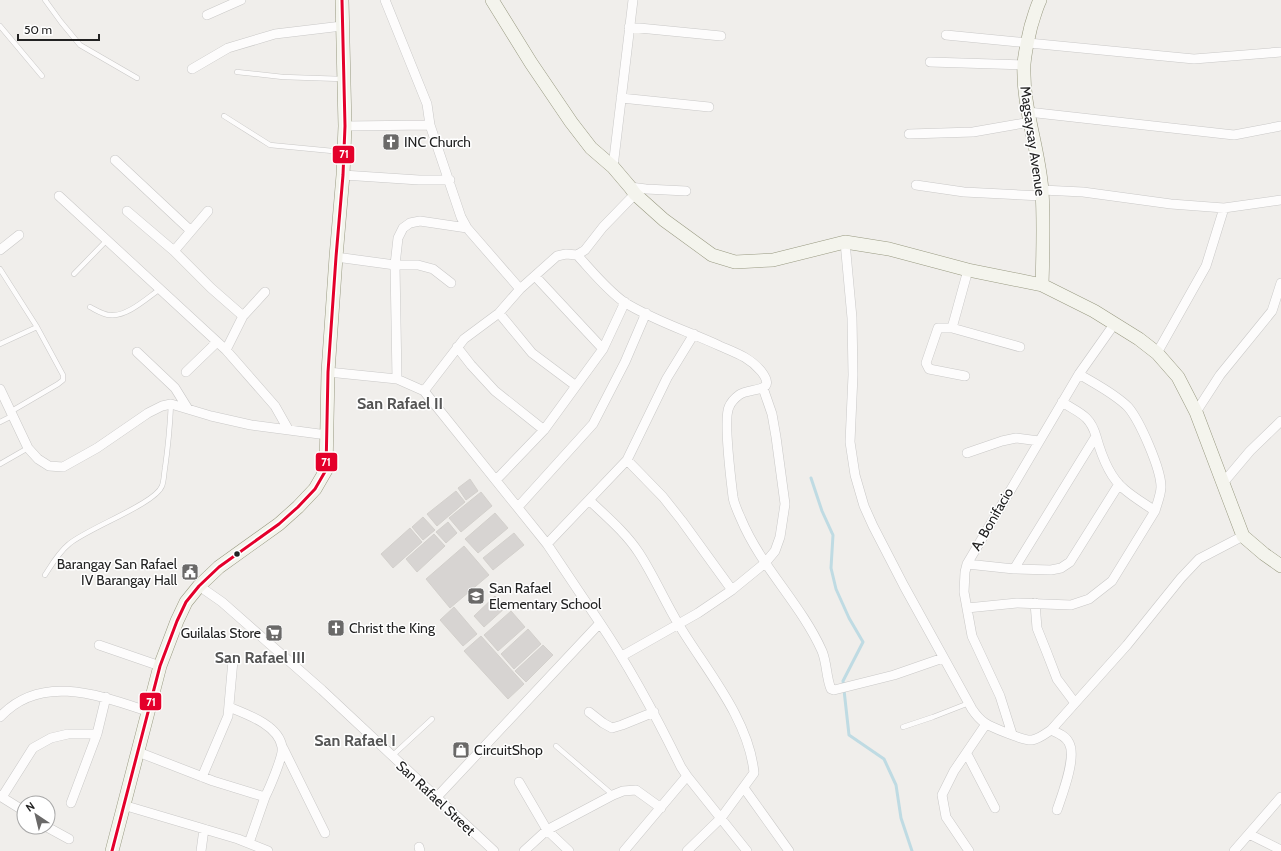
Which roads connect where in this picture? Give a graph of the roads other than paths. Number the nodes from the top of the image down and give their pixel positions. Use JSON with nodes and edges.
{"nodes":[{"id":1,"x":45,"y":0,"type":"edge"},
{"id":2,"x":241,"y":0,"type":"edge"},
{"id":3,"x":342,"y":0,"type":"edge"},
{"id":4,"x":385,"y":0,"type":"edge"},
{"id":5,"x":492,"y":0,"type":"edge"},
{"id":6,"x":632,"y":0,"type":"edge"},
{"id":7,"x":1040,"y":0,"type":"edge"},
{"id":8,"x":207,"y":15,"type":"dead end"},
{"id":9,"x":0,"y":26,"type":"edge"},
{"id":10,"x":342,"y":26,"type":"junction"},
{"id":11,"x":629,"y":27,"type":"junction"},
{"id":12,"x":946,"y":35,"type":"dead end"},
{"id":13,"x":721,"y":36,"type":"dead end"},
{"id":14,"x":1026,"y":44,"type":"junction"},
{"id":15,"x":1281,"y":52,"type":"edge"},
{"id":16,"x":930,"y":62,"type":"dead end"},
{"id":17,"x":1024,"y":65,"type":"junction"},
{"id":18,"x":192,"y":69,"type":"dead end"},
{"id":19,"x":237,"y":72,"type":"dead end"},
{"id":20,"x":42,"y":76,"type":"dead end"},
{"id":21,"x":137,"y":78,"type":"dead end"},
{"id":22,"x":344,"y":79,"type":"junction"},
{"id":23,"x":621,"y":98,"type":"junction"},
{"id":24,"x":709,"y":107,"type":"dead end"},
{"id":25,"x":224,"y":116,"type":"dead end"},
{"id":26,"x":1029,"y":117,"type":"junction"},
{"id":27,"x":430,"y":125,"type":"junction"},
{"id":28,"x":345,"y":126,"type":"junction"},
{"id":29,"x":1281,"y":126,"type":"edge"},
{"id":30,"x":909,"y":134,"type":"dead end"},
{"id":31,"x":344,"y":152,"type":"junction"},
{"id":32,"x":115,"y":160,"type":"dead end"},
{"id":33,"x":613,"y":168,"type":"junction"},
{"id":34,"x":343,"y":175,"type":"junction"},
{"id":35,"x":450,"y":180,"type":"junction"},
{"id":36,"x":916,"y":185,"type":"dead end"},
{"id":37,"x":632,"y":190,"type":"junction"},
{"id":38,"x":686,"y":191,"type":"dead end"},
{"id":39,"x":1042,"y":193,"type":"junction"},
{"id":40,"x":59,"y":196,"type":"dead end"},
{"id":41,"x":1281,"y":200,"type":"edge"},
{"id":42,"x":1224,"y":208,"type":"junction"},
{"id":43,"x":127,"y":211,"type":"dead end"},
{"id":44,"x":208,"y":211,"type":"dead end"},
{"id":45,"x":467,"y":228,"type":"junction"},
{"id":46,"x":191,"y":231,"type":"junction"},
{"id":47,"x":19,"y":235,"type":"dead end"},
{"id":48,"x":106,"y":240,"type":"junction"},
{"id":49,"x":844,"y":242,"type":"junction"},
{"id":50,"x":0,"y":250,"type":"edge"},
{"id":51,"x":174,"y":251,"type":"junction"},
{"id":52,"x":577,"y":255,"type":"junction"},
{"id":53,"x":336,"y":257,"type":"junction"},
{"id":54,"x":395,"y":265,"type":"junction"},
{"id":55,"x":0,"y":269,"type":"edge"},
{"id":56,"x":968,"y":270,"type":"junction"},
{"id":57,"x":74,"y":274,"type":"dead end"},
{"id":58,"x":535,"y":276,"type":"junction"},
{"id":59,"x":451,"y":282,"type":"dead end"},
{"id":60,"x":1281,"y":283,"type":"edge"},
{"id":61,"x":1042,"y":285,"type":"junction"},
{"id":62,"x":160,"y":289,"type":"junction"},
{"id":63,"x":520,"y":289,"type":"junction"},
{"id":64,"x":265,"y":292,"type":"dead end"},
{"id":65,"x":625,"y":302,"type":"junction"},
{"id":66,"x":90,"y":307,"type":"dead end"},
{"id":67,"x":499,"y":313,"type":"junction"},
{"id":68,"x":646,"y":313,"type":"junction"},
{"id":69,"x":243,"y":316,"type":"junction"},
{"id":70,"x":1115,"y":323,"type":"junction"},
{"id":71,"x":38,"y":328,"type":"junction"},
{"id":72,"x":952,"y":328,"type":"junction"},
{"id":73,"x":694,"y":334,"type":"junction"},
{"id":74,"x":216,"y":343,"type":"junction"},
{"id":75,"x":0,"y":344,"type":"edge"},
{"id":76,"x":457,"y":347,"type":"junction"},
{"id":77,"x":1020,"y":347,"type":"dead end"},
{"id":78,"x":603,"y":349,"type":"junction"},
{"id":79,"x":226,"y":350,"type":"junction"},
{"id":80,"x":137,"y":352,"type":"dead end"},
{"id":81,"x":1157,"y":353,"type":"junction"},
{"id":82,"x":186,"y":372,"type":"dead end"},
{"id":83,"x":328,"y":372,"type":"junction"},
{"id":84,"x":1079,"y":374,"type":"junction"},
{"id":85,"x":965,"y":376,"type":"dead end"},
{"id":86,"x":397,"y":379,"type":"junction"},
{"id":87,"x":576,"y":386,"type":"junction"},
{"id":88,"x":763,"y":388,"type":"junction"},
{"id":89,"x":0,"y":389,"type":"edge"},
{"id":90,"x":424,"y":391,"type":"junction"},
{"id":91,"x":1062,"y":402,"type":"junction"},
{"id":92,"x":171,"y":404,"type":"junction"},
{"id":93,"x":188,"y":409,"type":"junction"},
{"id":94,"x":1196,"y":412,"type":"junction"},
{"id":95,"x":11,"y":414,"type":"junction"},
{"id":96,"x":1281,"y":420,"type":"edge"},
{"id":97,"x":0,"y":422,"type":"edge"},
{"id":98,"x":288,"y":429,"type":"junction"},
{"id":99,"x":544,"y":430,"type":"junction"},
{"id":100,"x":327,"y":435,"type":"junction"},
{"id":101,"x":1096,"y":436,"type":"junction"},
{"id":102,"x":1039,"y":441,"type":"junction"},
{"id":103,"x":28,"y":448,"type":"junction"},
{"id":104,"x":967,"y":453,"type":"dead end"},
{"id":105,"x":627,"y":460,"type":"junction"},
{"id":106,"x":0,"y":464,"type":"edge"},
{"id":107,"x":496,"y":480,"type":"junction"},
{"id":108,"x":1223,"y":482,"type":"junction"},
{"id":109,"x":1118,"y":484,"type":"junction"},
{"id":110,"x":589,"y":500,"type":"junction"},
{"id":111,"x":518,"y":507,"type":"junction"},
{"id":112,"x":1155,"y":511,"type":"junction"},
{"id":113,"x":1244,"y":536,"type":"junction"},
{"id":114,"x":547,"y":544,"type":"junction"},
{"id":115,"x":765,"y":563,"type":"junction"},
{"id":116,"x":967,"y":564,"type":"junction"},
{"id":117,"x":1281,"y":566,"type":"edge"},
{"id":118,"x":1014,"y":569,"type":"junction"},
{"id":119,"x":45,"y":575,"type":"dead end"},
{"id":120,"x":198,"y":586,"type":"junction"},
{"id":121,"x":732,"y":590,"type":"junction"},
{"id":122,"x":1035,"y":603,"type":"junction"},
{"id":123,"x":967,"y":608,"type":"junction"},
{"id":124,"x":600,"y":623,"type":"junction"},
{"id":125,"x":678,"y":624,"type":"junction"},
{"id":126,"x":99,"y":645,"type":"dead end"},
{"id":127,"x":622,"y":656,"type":"junction"},
{"id":128,"x":943,"y":658,"type":"junction"},
{"id":129,"x":233,"y":660,"type":"dead end"},
{"id":130,"x":160,"y":666,"type":"junction"},
{"id":131,"x":106,"y":697,"type":"junction"},
{"id":132,"x":969,"y":703,"type":"junction"},
{"id":133,"x":1075,"y":704,"type":"junction"},
{"id":134,"x":229,"y":707,"type":"junction"},
{"id":135,"x":147,"y":711,"type":"junction"},
{"id":136,"x":589,"y":712,"type":"dead end"},
{"id":137,"x":654,"y":712,"type":"junction"},
{"id":138,"x":0,"y":717,"type":"edge"},
{"id":139,"x":432,"y":719,"type":"dead end"},
{"id":140,"x":986,"y":724,"type":"junction"},
{"id":141,"x":903,"y":728,"type":"dead end"},
{"id":142,"x":1051,"y":730,"type":"junction"},
{"id":143,"x":96,"y":734,"type":"junction"},
{"id":144,"x":1012,"y":734,"type":"junction"},
{"id":145,"x":556,"y":746,"type":"dead end"},
{"id":146,"x":283,"y":748,"type":"junction"},
{"id":147,"x":138,"y":752,"type":"junction"},
{"id":148,"x":967,"y":754,"type":"junction"},
{"id":149,"x":392,"y":756,"type":"junction"},
{"id":150,"x":686,"y":776,"type":"junction"},
{"id":151,"x":202,"y":777,"type":"junction"},
{"id":152,"x":519,"y":782,"type":"dead end"},
{"id":153,"x":744,"y":788,"type":"junction"},
{"id":154,"x":613,"y":795,"type":"junction"},
{"id":155,"x":1,"y":796,"type":"edge"},
{"id":156,"x":265,"y":797,"type":"junction"},
{"id":157,"x":1281,"y":797,"type":"edge"},
{"id":158,"x":436,"y":798,"type":"junction"},
{"id":159,"x":71,"y":803,"type":"dead end"},
{"id":160,"x":123,"y":805,"type":"junction"},
{"id":161,"x":16,"y":806,"type":"edge"},
{"id":162,"x":661,"y":808,"type":"junction"},
{"id":163,"x":995,"y":808,"type":"dead end"},
{"id":164,"x":1057,"y":810,"type":"dead end"},
{"id":165,"x":721,"y":818,"type":"junction"},
{"id":166,"x":204,"y":829,"type":"junction"},
{"id":167,"x":547,"y":830,"type":"junction"},
{"id":168,"x":56,"y":832,"type":"edge"},
{"id":169,"x":325,"y":833,"type":"dead end"},
{"id":170,"x":1249,"y":834,"type":"junction"},
{"id":171,"x":69,"y":839,"type":"dead end"},
{"id":172,"x":249,"y":843,"type":"junction"},
{"id":173,"x":1281,"y":850,"type":"edge"},
{"id":174,"x":112,"y":851,"type":"edge"},
{"id":175,"x":202,"y":851,"type":"edge"},
{"id":176,"x":268,"y":851,"type":"edge"},
{"id":177,"x":494,"y":851,"type":"edge"},
{"id":178,"x":524,"y":851,"type":"edge"},
{"id":179,"x":569,"y":851,"type":"edge"},
{"id":180,"x":624,"y":851,"type":"edge"},
{"id":181,"x":688,"y":851,"type":"edge"},
{"id":182,"x":747,"y":851,"type":"edge"},
{"id":183,"x":789,"y":851,"type":"edge"},
{"id":184,"x":969,"y":851,"type":"edge"},
{"id":185,"x":1234,"y":851,"type":"edge"}],
"edges":[{"from":1,"to":21,"type":"lane"},
{"from":2,"to":8,"type":"street"},
{"from":3,"to":10,"type":"street"},
{"from":4,"to":27,"type":"street"},
{"from":5,"to":33,"type":"street"},
{"from":6,"to":11,"type":"street"},
{"from":7,"to":14,"type":"street","name":"Magsaysay Avenue"},
{"from":9,"to":20,"type":"lane"},
{"from":10,"to":18,"type":"street"},
{"from":10,"to":22,"type":"street"},
{"from":11,"to":13,"type":"street"},
{"from":11,"to":23,"type":"street"},
{"from":12,"to":14,"type":"street"},
{"from":14,"to":15,"type":"street"},
{"from":14,"to":17,"type":"street","name":"Magsaysay Avenue"},
{"from":16,"to":17,"type":"street"},
{"from":17,"to":26,"type":"street","name":"Magsaysay Avenue"},
{"from":19,"to":22,"type":"lane"},
{"from":22,"to":28,"type":"street"},
{"from":23,"to":24,"type":"street"},
{"from":23,"to":33,"type":"street"},
{"from":25,"to":31,"type":"lane"},
{"from":26,"to":29,"type":"street"},
{"from":26,"to":30,"type":"street"},
{"from":26,"to":39,"type":"street","name":"Magsaysay Avenue"},
{"from":27,"to":28,"type":"street"},
{"from":27,"to":35,"type":"street"},
{"from":28,"to":31,"type":"street"},
{"from":31,"to":34,"type":"street"},
{"from":32,"to":46,"type":"street"},
{"from":33,"to":37,"type":"street"},
{"from":34,"to":35,"type":"street"},
{"from":34,"to":53,"type":"street"},
{"from":35,"to":45,"type":"street"},
{"from":36,"to":39,"type":"street"},
{"from":37,"to":38,"type":"street"},
{"from":37,"to":49,"type":"street"},
{"from":37,"to":52,"type":"street"},
{"from":39,"to":42,"type":"street"},
{"from":39,"to":61,"type":"street","name":"Magsaysay Avenue"},
{"from":40,"to":48,"type":"street"},
{"from":41,"to":42,"type":"street"},
{"from":42,"to":81,"type":"street"},
{"from":43,"to":51,"type":"street"},
{"from":44,"to":46,"type":"street"},
{"from":45,"to":54,"type":"street"},
{"from":45,"to":63,"type":"street"},
{"from":46,"to":51,"type":"street"},
{"from":47,"to":50,"type":"street"},
{"from":48,"to":57,"type":"lane"},
{"from":48,"to":62,"type":"street"},
{"from":49,"to":56,"type":"street"},
{"from":49,"to":128,"type":"street"},
{"from":51,"to":69,"type":"street"},
{"from":52,"to":58,"type":"street"},
{"from":52,"to":65,"type":"street"},
{"from":53,"to":54,"type":"street"},
{"from":53,"to":83,"type":"street"},
{"from":54,"to":59,"type":"street"},
{"from":54,"to":86,"type":"street"},
{"from":55,"to":71,"type":"lane"},
{"from":56,"to":61,"type":"street"},
{"from":56,"to":72,"type":"street"},
{"from":58,"to":63,"type":"street"},
{"from":58,"to":78,"type":"street"},
{"from":60,"to":94,"type":"street"},
{"from":61,"to":70,"type":"street"},
{"from":62,"to":66,"type":"lane"},
{"from":62,"to":74,"type":"street"},
{"from":63,"to":67,"type":"street"},
{"from":64,"to":69,"type":"street"},
{"from":65,"to":68,"type":"street"},
{"from":65,"to":78,"type":"street"},
{"from":67,"to":76,"type":"street"},
{"from":67,"to":87,"type":"street"},
{"from":68,"to":73,"type":"street"},
{"from":68,"to":111,"type":"street"},
{"from":69,"to":79,"type":"street"},
{"from":70,"to":81,"type":"street"},
{"from":70,"to":84,"type":"street","name":"A. Bonifacio"},
{"from":71,"to":75,"type":"lane"},
{"from":71,"to":95,"type":"lane"},
{"from":72,"to":77,"type":"street"},
{"from":72,"to":85,"type":"street"},
{"from":73,"to":88,"type":"street"},
{"from":73,"to":105,"type":"street"},
{"from":74,"to":79,"type":"street"},
{"from":74,"to":82,"type":"street"},
{"from":76,"to":90,"type":"street"},
{"from":76,"to":99,"type":"street"},
{"from":78,"to":87,"type":"street"},
{"from":79,"to":98,"type":"street"},
{"from":80,"to":93,"type":"street"},
{"from":81,"to":94,"type":"street"},
{"from":83,"to":86,"type":"street"},
{"from":83,"to":100,"type":"street"},
{"from":84,"to":91,"type":"street","name":"A. Bonifacio"},
{"from":84,"to":112,"type":"street"},
{"from":86,"to":90,"type":"street"},
{"from":87,"to":99,"type":"street"},
{"from":88,"to":115,"type":"street"},
{"from":88,"to":115,"type":"street"},
{"from":89,"to":95,"type":"street"},
{"from":90,"to":107,"type":"street"},
{"from":91,"to":101,"type":"street"},
{"from":91,"to":102,"type":"street","name":"A. Bonifacio"},
{"from":92,"to":93,"type":"street"},
{"from":92,"to":103,"type":"street"},
{"from":92,"to":119,"type":"lane"},
{"from":93,"to":98,"type":"street"},
{"from":94,"to":108,"type":"street"},
{"from":95,"to":97,"type":"lane"},
{"from":95,"to":103,"type":"street"},
{"from":96,"to":108,"type":"street"},
{"from":98,"to":100,"type":"street"},
{"from":99,"to":107,"type":"street"},
{"from":100,"to":120,"type":"street"},
{"from":101,"to":109,"type":"street"},
{"from":101,"to":118,"type":"street"},
{"from":102,"to":104,"type":"street"},
{"from":102,"to":116,"type":"street","name":"A. Bonifacio"},
{"from":103,"to":106,"type":"lane"},
{"from":105,"to":110,"type":"street"},
{"from":105,"to":121,"type":"street"},
{"from":107,"to":111,"type":"street"},
{"from":108,"to":113,"type":"street"},
{"from":109,"to":112,"type":"street"},
{"from":109,"to":118,"type":"street"},
{"from":110,"to":114,"type":"street"},
{"from":110,"to":125,"type":"street"},
{"from":111,"to":114,"type":"street"},
{"from":112,"to":122,"type":"street"},
{"from":113,"to":117,"type":"street"},
{"from":113,"to":133,"type":"street"},
{"from":114,"to":124,"type":"street"},
{"from":115,"to":121,"type":"street"},
{"from":115,"to":128,"type":"street"},
{"from":116,"to":118,"type":"street"},
{"from":116,"to":123,"type":"street","name":"A. Bonifacio"},
{"from":120,"to":130,"type":"street"},
{"from":120,"to":149,"type":"street","name":"San Rafael Street"},
{"from":121,"to":125,"type":"street"},
{"from":122,"to":123,"type":"street"},
{"from":122,"to":133,"type":"street"},
{"from":123,"to":144,"type":"street","name":"A. Bonifacio"},
{"from":124,"to":127,"type":"street"},
{"from":124,"to":158,"type":"street"},
{"from":125,"to":127,"type":"street"},
{"from":125,"to":153,"type":"street"},
{"from":126,"to":130,"type":"street"},
{"from":127,"to":137,"type":"street"},
{"from":128,"to":132,"type":"street"},
{"from":129,"to":134,"type":"street"},
{"from":130,"to":135,"type":"street"},
{"from":131,"to":135,"type":"street"},
{"from":131,"to":138,"type":"street"},
{"from":131,"to":143,"type":"street"},
{"from":132,"to":140,"type":"street"},
{"from":132,"to":141,"type":"lane"},
{"from":133,"to":142,"type":"street"},
{"from":134,"to":146,"type":"street"},
{"from":134,"to":151,"type":"street"},
{"from":135,"to":147,"type":"street"},
{"from":136,"to":137,"type":"street"},
{"from":137,"to":150,"type":"street"},
{"from":139,"to":149,"type":"lane"},
{"from":140,"to":144,"type":"street"},
{"from":140,"to":148,"type":"street"},
{"from":142,"to":144,"type":"street"},
{"from":142,"to":164,"type":"street"},
{"from":143,"to":155,"type":"street"},
{"from":143,"to":159,"type":"street"},
{"from":145,"to":154,"type":"lane"},
{"from":146,"to":156,"type":"street"},
{"from":146,"to":169,"type":"street"},
{"from":147,"to":151,"type":"street"},
{"from":147,"to":160,"type":"street"},
{"from":148,"to":163,"type":"street"},
{"from":148,"to":184,"type":"street"},
{"from":149,"to":158,"type":"street","name":"San Rafael Street"},
{"from":150,"to":162,"type":"street"},
{"from":150,"to":165,"type":"street"},
{"from":151,"to":156,"type":"street"},
{"from":152,"to":167,"type":"street"},
{"from":153,"to":165,"type":"street"},
{"from":153,"to":183,"type":"street"},
{"from":154,"to":162,"type":"street"},
{"from":154,"to":167,"type":"street"},
{"from":155,"to":161,"type":"street"},
{"from":156,"to":172,"type":"street"},
{"from":157,"to":170,"type":"street"},
{"from":158,"to":177,"type":"street","name":"San Rafael Street"},
{"from":160,"to":166,"type":"street"},
{"from":160,"to":174,"type":"street"},
{"from":162,"to":180,"type":"street"},
{"from":165,"to":181,"type":"street"},
{"from":165,"to":182,"type":"street"},
{"from":166,"to":172,"type":"street"},
{"from":166,"to":175,"type":"street"},
{"from":167,"to":178,"type":"street"},
{"from":167,"to":179,"type":"street"},
{"from":168,"to":171,"type":"street"},
{"from":170,"to":173,"type":"street"},
{"from":170,"to":185,"type":"street"},
{"from":172,"to":176,"type":"street"}]}
